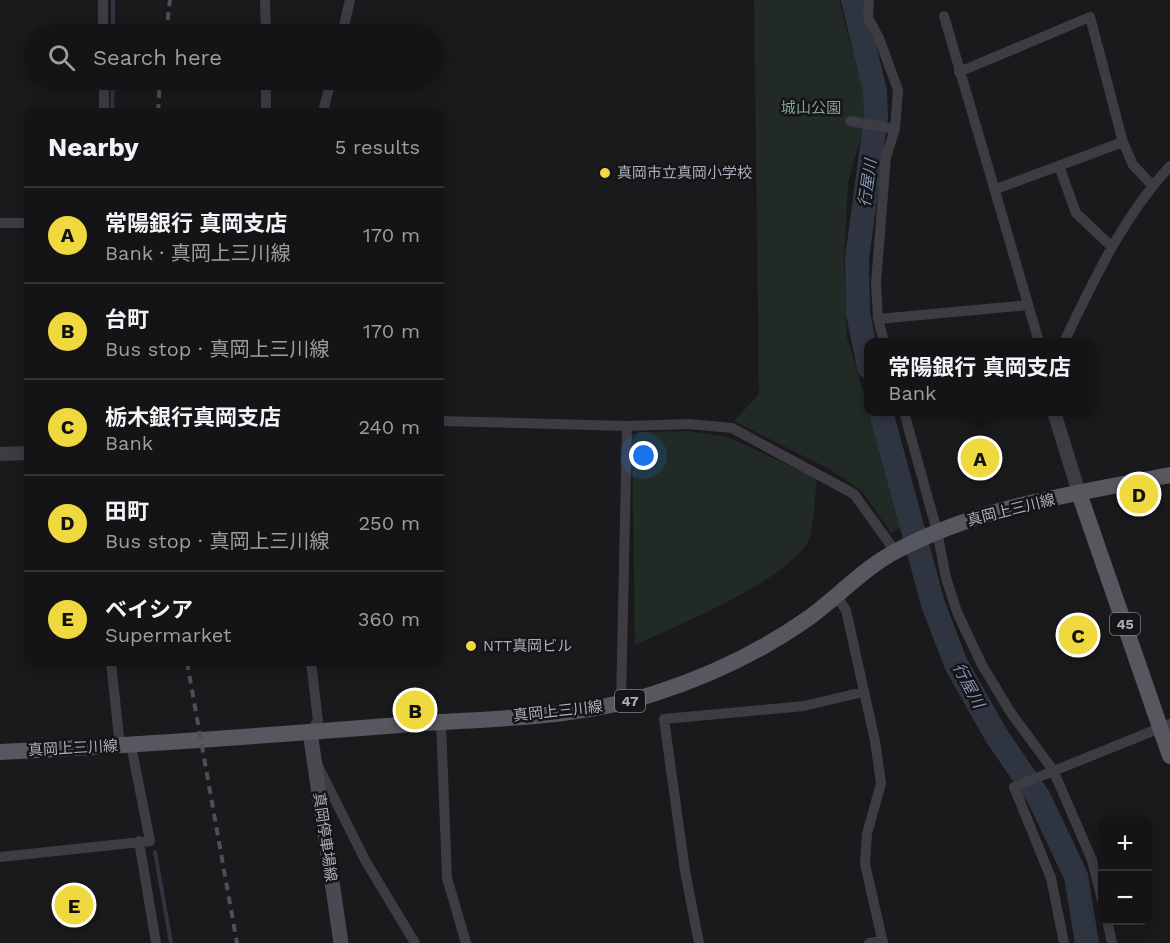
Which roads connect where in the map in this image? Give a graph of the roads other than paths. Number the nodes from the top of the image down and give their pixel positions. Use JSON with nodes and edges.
{"nodes":[{"id":1,"x":103,"y":0,"type":"edge"},
{"id":2,"x":266,"y":0,"type":"edge"},
{"id":3,"x":350,"y":0,"type":"edge"},
{"id":4,"x":868,"y":0,"type":"edge"},
{"id":5,"x":944,"y":16,"type":"dead end"},
{"id":6,"x":103,"y":24,"type":"edge"},
{"id":7,"x":266,"y":24,"type":"edge"},
{"id":8,"x":344,"y":24,"type":"edge"},
{"id":9,"x":959,"y":72,"type":"junction"},
{"id":10,"x":104,"y":90,"type":"edge"},
{"id":11,"x":266,"y":90,"type":"edge"},
{"id":12,"x":328,"y":90,"type":"edge"},
{"id":13,"x":104,"y":108,"type":"edge"},
{"id":14,"x":266,"y":108,"type":"edge"},
{"id":15,"x":324,"y":108,"type":"edge"},
{"id":16,"x":850,"y":121,"type":"dead end"},
{"id":17,"x":895,"y":129,"type":"junction"},
{"id":18,"x":1123,"y":142,"type":"junction"},
{"id":19,"x":1059,"y":166,"type":"junction"},
{"id":20,"x":1170,"y":166,"type":"edge"},
{"id":21,"x":1152,"y":185,"type":"junction"},
{"id":22,"x":996,"y":189,"type":"junction"},
{"id":23,"x":0,"y":223,"type":"edge"},
{"id":24,"x":24,"y":223,"type":"edge"},
{"id":25,"x":1111,"y":246,"type":"junction"},
{"id":26,"x":1028,"y":305,"type":"junction"},
{"id":27,"x":878,"y":319,"type":"junction"},
{"id":28,"x":883,"y":338,"type":"edge"},
{"id":29,"x":1038,"y":338,"type":"edge"},
{"id":30,"x":1066,"y":338,"type":"edge"},
{"id":31,"x":905,"y":416,"type":"edge"},
{"id":32,"x":1055,"y":416,"type":"edge"},
{"id":33,"x":444,"y":421,"type":"edge"},
{"id":34,"x":627,"y":426,"type":"junction"},
{"id":35,"x":24,"y":453,"type":"edge"},
{"id":36,"x":0,"y":454,"type":"edge"},
{"id":37,"x":1170,"y":475,"type":"edge"},
{"id":38,"x":1079,"y":493,"type":"junction"},
{"id":39,"x":933,"y":533,"type":"junction"},
{"id":40,"x":901,"y":548,"type":"junction"},
{"id":41,"x":836,"y":596,"type":"junction"},
{"id":42,"x":112,"y":666,"type":"edge"},
{"id":43,"x":311,"y":666,"type":"edge"},
{"id":44,"x":863,"y":692,"type":"junction"},
{"id":45,"x":621,"y":703,"type":"junction"},
{"id":46,"x":441,"y":722,"type":"junction"},
{"id":47,"x":1165,"y":725,"type":"edge"},
{"id":48,"x":310,"y":732,"type":"junction"},
{"id":49,"x":126,"y":746,"type":"junction"},
{"id":50,"x":0,"y":752,"type":"edge"},
{"id":51,"x":1170,"y":756,"type":"edge"},
{"id":52,"x":314,"y":758,"type":"junction"},
{"id":53,"x":1051,"y":772,"type":"junction"},
{"id":54,"x":139,"y":842,"type":"junction"},
{"id":55,"x":0,"y":856,"type":"edge"},
{"id":56,"x":1098,"y":884,"type":"edge"},
{"id":57,"x":1108,"y":925,"type":"edge"},
{"id":58,"x":883,"y":942,"type":"edge"},
{"id":59,"x":156,"y":943,"type":"edge"},
{"id":60,"x":341,"y":943,"type":"edge"},
{"id":61,"x":416,"y":943,"type":"edge"},
{"id":62,"x":466,"y":943,"type":"edge"},
{"id":63,"x":699,"y":943,"type":"edge"},
{"id":64,"x":868,"y":943,"type":"edge"},
{"id":65,"x":1064,"y":943,"type":"edge"},
{"id":66,"x":1112,"y":943,"type":"edge"}],
"edges":[{"from":1,"to":6,"type":"street"},
{"from":2,"to":7,"type":"street"},
{"from":3,"to":8,"type":"street"},
{"from":4,"to":17,"type":"street"},
{"from":5,"to":9,"type":"street"},
{"from":9,"to":18,"type":"street"},
{"from":9,"to":22,"type":"street"},
{"from":10,"to":13,"type":"street"},
{"from":11,"to":14,"type":"street"},
{"from":12,"to":15,"type":"street"},
{"from":16,"to":17,"type":"street"},
{"from":17,"to":27,"type":"street"},
{"from":18,"to":19,"type":"street"},
{"from":18,"to":21,"type":"street"},
{"from":19,"to":22,"type":"street"},
{"from":19,"to":25,"type":"street"},
{"from":20,"to":21,"type":"street"},
{"from":21,"to":25,"type":"street"},
{"from":22,"to":26,"type":"street"},
{"from":23,"to":24,"type":"street"},
{"from":25,"to":30,"type":"street"},
{"from":26,"to":27,"type":"street"},
{"from":26,"to":29,"type":"street"},
{"from":27,"to":28,"type":"street"},
{"from":31,"to":39,"type":"street"},
{"from":32,"to":38,"type":"street"},
{"from":33,"to":34,"type":"street"},
{"from":34,"to":40,"type":"street"},
{"from":34,"to":45,"type":"street"},
{"from":35,"to":36,"type":"street"},
{"from":37,"to":38,"type":"main road","name":"真岡上三川線","number":"47"},
{"from":38,"to":39,"type":"main road","name":"真岡上三川線","number":"47"},
{"from":38,"to":47,"type":"main road","number":"45"},
{"from":39,"to":40,"type":"main road","name":"真岡上三川線","number":"47"},
{"from":39,"to":53,"type":"street"},
{"from":40,"to":41,"type":"main road","name":"真岡上三川線","number":"47"},
{"from":41,"to":44,"type":"street"},
{"from":41,"to":45,"type":"main road","name":"真岡上三川線","number":"47"},
{"from":42,"to":49,"type":"street"},
{"from":43,"to":48,"type":"street"},
{"from":44,"to":58,"type":"street"},
{"from":44,"to":63,"type":"street"},
{"from":45,"to":46,"type":"main road","name":"真岡上三川線","number":"47"},
{"from":46,"to":48,"type":"main road","name":"真岡上三川線","number":"47"},
{"from":46,"to":62,"type":"street"},
{"from":47,"to":51,"type":"main road","number":"45"},
{"from":47,"to":53,"type":"street"},
{"from":48,"to":49,"type":"main road","name":"真岡上三川線","number":"47"},
{"from":48,"to":52,"type":"main road","name":"真岡停車場線"},
{"from":49,"to":50,"type":"main road","name":"真岡上三川線","number":"47"},
{"from":49,"to":54,"type":"street"},
{"from":52,"to":60,"type":"main road","name":"真岡停車場線"},
{"from":52,"to":61,"type":"street"},
{"from":53,"to":56,"type":"street"},
{"from":53,"to":65,"type":"street"},
{"from":54,"to":55,"type":"street"},
{"from":54,"to":59,"type":"street"},
{"from":57,"to":66,"type":"street"},
{"from":58,"to":64,"type":"street"}]}
